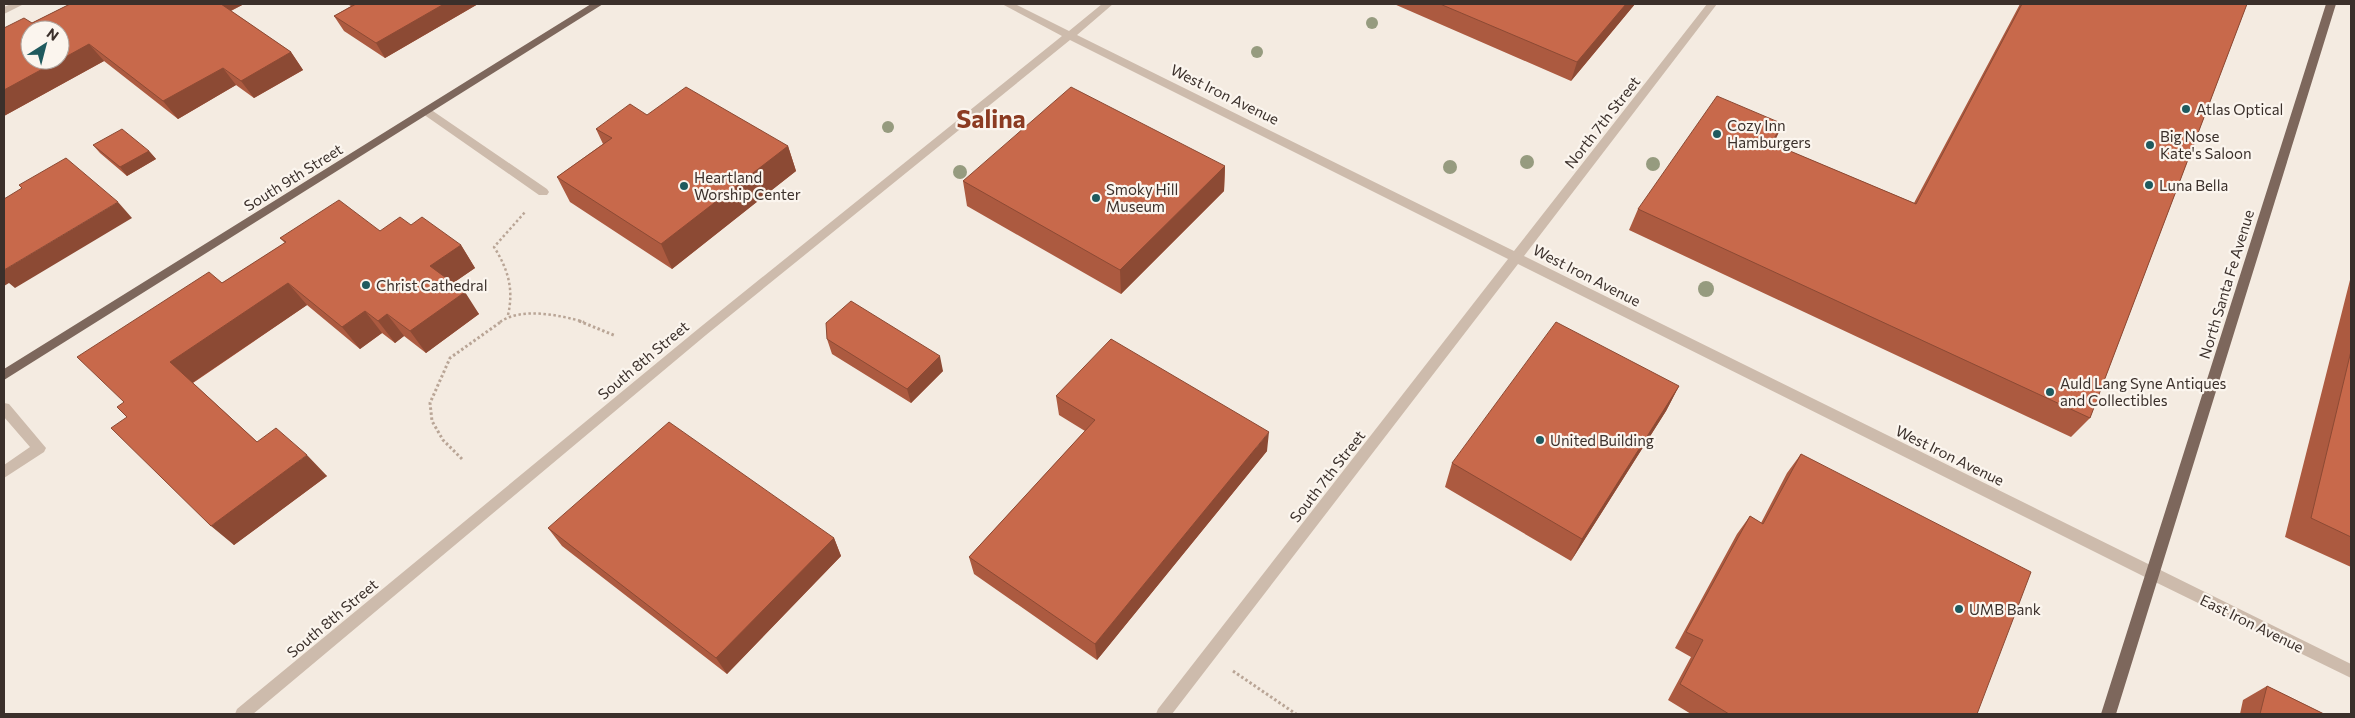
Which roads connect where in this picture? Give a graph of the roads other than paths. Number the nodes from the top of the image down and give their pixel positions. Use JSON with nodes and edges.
{"nodes":[{"id":1,"x":19,"y":4,"type":"edge"},
{"id":2,"x":598,"y":4,"type":"edge"},
{"id":3,"x":1007,"y":4,"type":"edge"},
{"id":4,"x":1108,"y":4,"type":"edge"},
{"id":5,"x":1712,"y":4,"type":"edge"},
{"id":6,"x":2331,"y":4,"type":"edge"},
{"id":7,"x":4,"y":11,"type":"edge"},
{"id":8,"x":1070,"y":35,"type":"junction"},
{"id":9,"x":427,"y":110,"type":"junction"},
{"id":10,"x":543,"y":192,"type":"road end"},
{"id":11,"x":1516,"y":258,"type":"junction"},
{"id":12,"x":4,"y":375,"type":"edge"},
{"id":13,"x":4,"y":408,"type":"edge"},
{"id":14,"x":4,"y":472,"type":"edge"},
{"id":15,"x":2152,"y":574,"type":"junction"},
{"id":16,"x":2351,"y":671,"type":"edge"},
{"id":17,"x":242,"y":714,"type":"edge"},
{"id":18,"x":1162,"y":714,"type":"edge"},
{"id":19,"x":2108,"y":714,"type":"edge"}],
"edges":[{"from":1,"to":7,"type":"street"},
{"from":2,"to":9,"type":"main road","name":"South 9th Street"},
{"from":3,"to":8,"type":"street","name":"West Iron Avenue"},
{"from":4,"to":8,"type":"street","name":"South 8th Street"},
{"from":5,"to":11,"type":"street","name":"North 7th Street"},
{"from":6,"to":15,"type":"main road","name":"North Santa Fe Avenue"},
{"from":8,"to":11,"type":"street","name":"West Iron Avenue"},
{"from":8,"to":17,"type":"street","name":"South 8th Street"},
{"from":9,"to":10,"type":"street"},
{"from":9,"to":12,"type":"main road","name":"South 9th Street"},
{"from":11,"to":15,"type":"street","name":"West Iron Avenue"},
{"from":11,"to":18,"type":"street","name":"South 7th Street"},
{"from":13,"to":14,"type":"street"},
{"from":15,"to":16,"type":"street","name":"East Iron Avenue"},
{"from":15,"to":19,"type":"main road","name":"North Santa Fe Avenue"}]}
